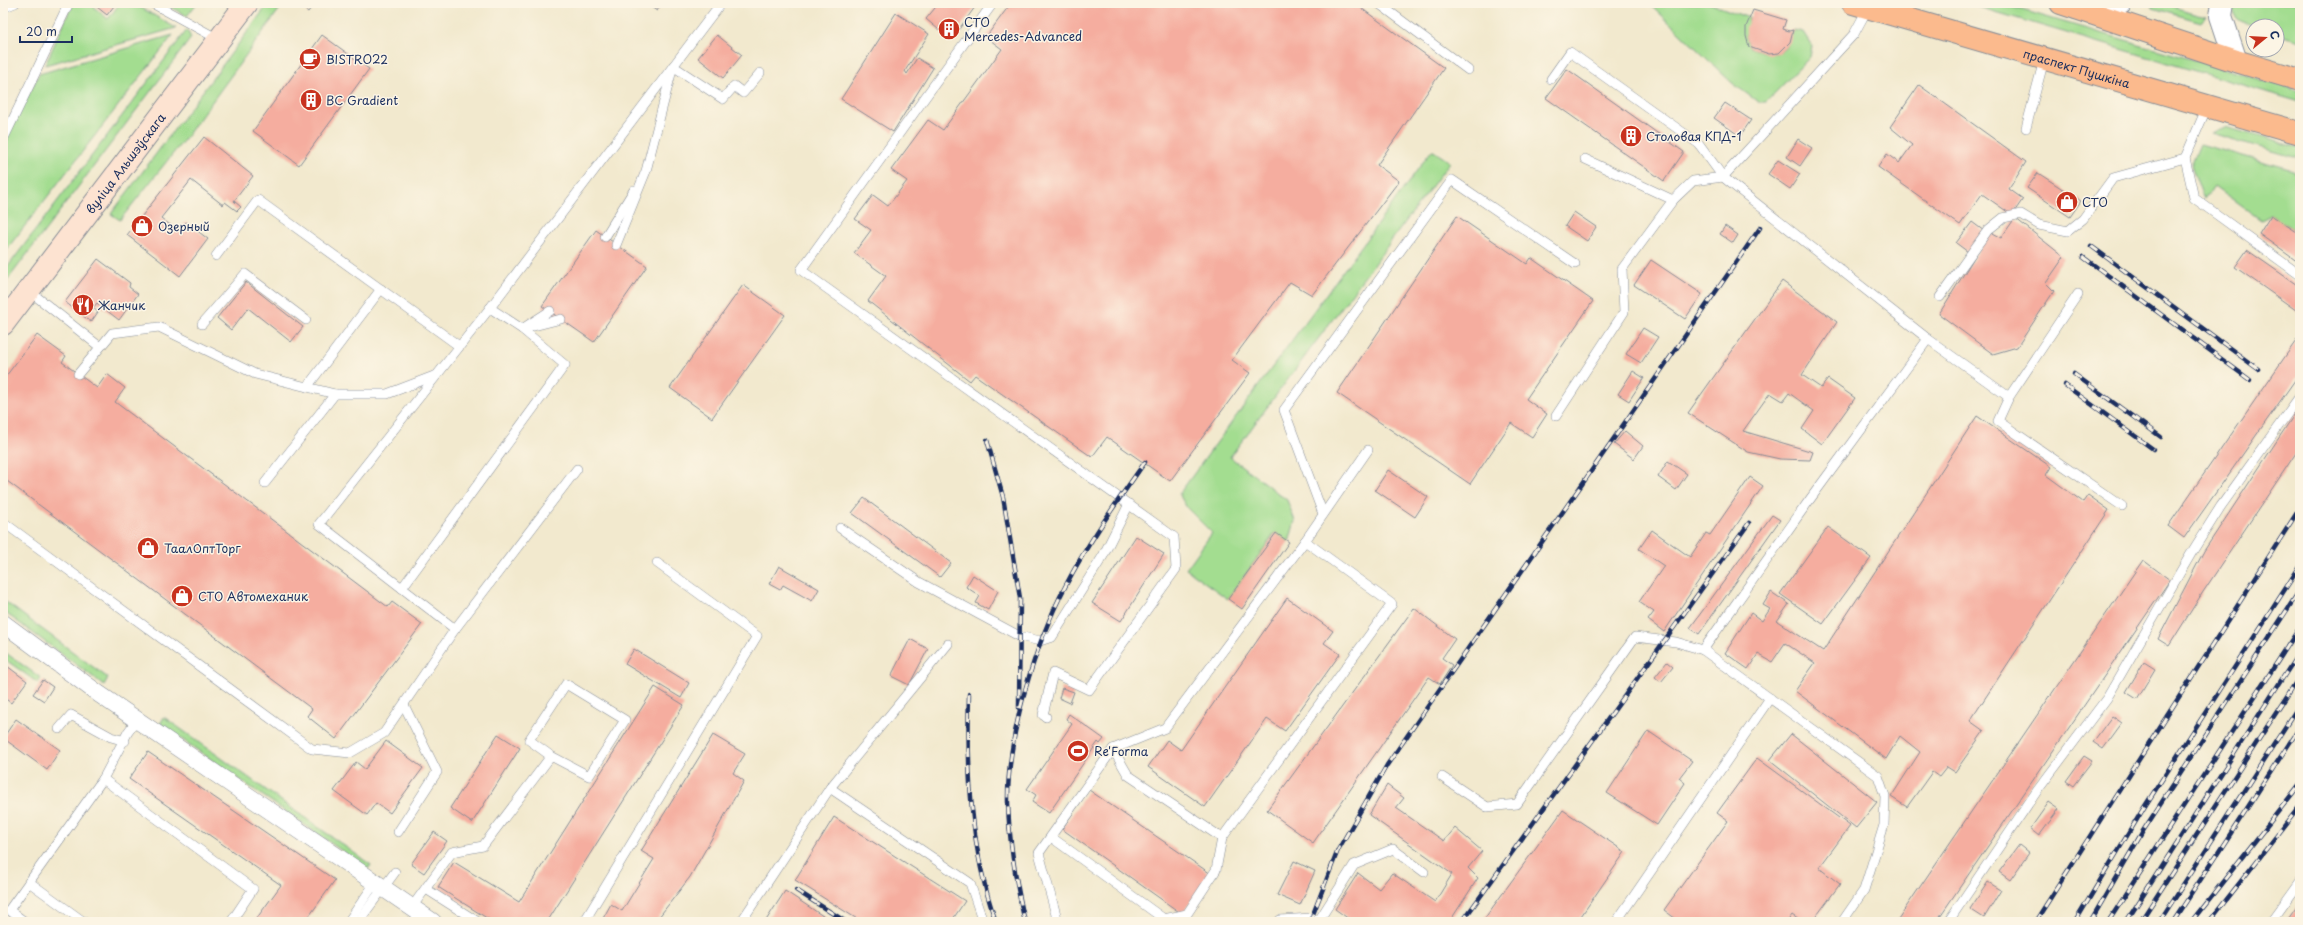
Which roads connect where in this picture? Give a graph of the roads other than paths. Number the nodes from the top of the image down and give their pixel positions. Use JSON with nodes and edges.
{"nodes":[{"id":1,"x":15,"y":3,"type":"edge"},
{"id":2,"x":69,"y":3,"type":"edge"},
{"id":3,"x":152,"y":3,"type":"edge"},
{"id":4,"x":247,"y":3,"type":"edge"},
{"id":5,"x":721,"y":3,"type":"edge"},
{"id":6,"x":993,"y":3,"type":"edge"},
{"id":7,"x":1378,"y":3,"type":"edge"},
{"id":8,"x":2120,"y":3,"type":"edge"},
{"id":9,"x":2223,"y":3,"type":"edge"},
{"id":10,"x":1860,"y":5,"type":"edge"},
{"id":11,"x":2069,"y":5,"type":"edge"},
{"id":12,"x":3,"y":8,"type":"edge"},
{"id":13,"x":218,"y":39,"type":"junction"},
{"id":14,"x":2044,"y":60,"type":"junction"},
{"id":15,"x":2236,"y":61,"type":"junction"},
{"id":16,"x":673,"y":66,"type":"junction"},
{"id":17,"x":1468,"y":70,"type":"dead end"},
{"id":18,"x":760,"y":73,"type":"dead end"},
{"id":19,"x":1550,"y":80,"type":"dead end"},
{"id":20,"x":2300,"y":80,"type":"edge"},
{"id":21,"x":2207,"y":106,"type":"junction"},
{"id":22,"x":2026,"y":128,"type":"dead end"},
{"id":23,"x":2300,"y":133,"type":"edge"},
{"id":24,"x":3,"y":140,"type":"edge"},
{"id":25,"x":2185,"y":158,"type":"junction"},
{"id":26,"x":1585,"y":159,"type":"dead end"},
{"id":27,"x":646,"y":171,"type":"junction"},
{"id":28,"x":1723,"y":177,"type":"junction"},
{"id":29,"x":1673,"y":200,"type":"junction"},
{"id":30,"x":605,"y":237,"type":"dead end"},
{"id":31,"x":616,"y":245,"type":"dead end"},
{"id":32,"x":216,"y":256,"type":"dead end"},
{"id":33,"x":1575,"y":264,"type":"dead end"},
{"id":34,"x":2300,"y":275,"type":"edge"},
{"id":35,"x":381,"y":289,"type":"junction"},
{"id":36,"x":28,"y":290,"type":"junction"},
{"id":37,"x":2078,"y":294,"type":"dead end"},
{"id":38,"x":1940,"y":297,"type":"dead end"},
{"id":39,"x":490,"y":308,"type":"junction"},
{"id":40,"x":550,"y":311,"type":"dead end"},
{"id":41,"x":561,"y":319,"type":"dead end"},
{"id":42,"x":306,"y":320,"type":"dead end"},
{"id":43,"x":3,"y":324,"type":"edge"},
{"id":44,"x":202,"y":324,"type":"dead end"},
{"id":45,"x":522,"y":329,"type":"junction"},
{"id":46,"x":1928,"y":339,"type":"junction"},
{"id":47,"x":459,"y":346,"type":"junction"},
{"id":48,"x":100,"y":347,"type":"junction"},
{"id":49,"x":78,"y":374,"type":"dead end"},
{"id":50,"x":436,"y":375,"type":"junction"},
{"id":51,"x":307,"y":387,"type":"junction"},
{"id":52,"x":335,"y":394,"type":"junction"},
{"id":53,"x":2300,"y":396,"type":"edge"},
{"id":54,"x":2009,"y":397,"type":"junction"},
{"id":55,"x":1556,"y":416,"type":"dead end"},
{"id":56,"x":1368,"y":450,"type":"dead end"},
{"id":57,"x":577,"y":469,"type":"dead end"},
{"id":58,"x":265,"y":483,"type":"dead end"},
{"id":59,"x":1129,"y":504,"type":"junction"},
{"id":60,"x":2122,"y":506,"type":"dead end"},
{"id":61,"x":1324,"y":514,"type":"junction"},
{"id":62,"x":3,"y":522,"type":"edge"},
{"id":63,"x":840,"y":528,"type":"dead end"},
{"id":64,"x":1305,"y":541,"type":"junction"},
{"id":65,"x":657,"y":563,"type":"dead end"},
{"id":66,"x":402,"y":588,"type":"junction"},
{"id":67,"x":3,"y":624,"type":"edge"},
{"id":68,"x":455,"y":629,"type":"junction"},
{"id":69,"x":948,"y":644,"type":"dead end"},
{"id":70,"x":1703,"y":650,"type":"junction"},
{"id":71,"x":1770,"y":698,"type":"junction"},
{"id":72,"x":404,"y":705,"type":"junction"},
{"id":73,"x":1046,"y":717,"type":"dead end"},
{"id":74,"x":137,"y":720,"type":"junction"},
{"id":75,"x":59,"y":729,"type":"dead end"},
{"id":76,"x":125,"y":741,"type":"junction"},
{"id":77,"x":1113,"y":750,"type":"junction"},
{"id":78,"x":551,"y":756,"type":"junction"},
{"id":79,"x":1442,"y":777,"type":"dead end"},
{"id":80,"x":103,"y":779,"type":"junction"},
{"id":81,"x":830,"y":788,"type":"junction"},
{"id":82,"x":398,"y":832,"type":"dead end"},
{"id":83,"x":1050,"y":837,"type":"junction"},
{"id":84,"x":1222,"y":838,"type":"junction"},
{"id":85,"x":395,"y":872,"type":"dead end"},
{"id":86,"x":1424,"y":872,"type":"dead end"},
{"id":87,"x":29,"y":882,"type":"junction"},
{"id":88,"x":2300,"y":882,"type":"edge"},
{"id":89,"x":379,"y":886,"type":"junction"},
{"id":90,"x":426,"y":889,"type":"junction"},
{"id":91,"x":412,"y":907,"type":"junction"},
{"id":92,"x":1163,"y":921,"type":"edge"},
{"id":93,"x":25,"y":922,"type":"edge"},
{"id":94,"x":84,"y":922,"type":"edge"},
{"id":95,"x":230,"y":922,"type":"edge"},
{"id":96,"x":348,"y":922,"type":"edge"},
{"id":97,"x":358,"y":922,"type":"edge"},
{"id":98,"x":433,"y":922,"type":"edge"},
{"id":99,"x":478,"y":922,"type":"edge"},
{"id":100,"x":584,"y":922,"type":"edge"},
{"id":101,"x":741,"y":922,"type":"edge"},
{"id":102,"x":983,"y":922,"type":"edge"},
{"id":103,"x":1058,"y":922,"type":"edge"},
{"id":104,"x":1279,"y":922,"type":"edge"},
{"id":105,"x":1318,"y":922,"type":"edge"},
{"id":106,"x":1616,"y":922,"type":"edge"},
{"id":107,"x":1842,"y":922,"type":"edge"},
{"id":108,"x":1948,"y":922,"type":"edge"},
{"id":109,"x":2271,"y":922,"type":"edge"}],
"edges":[{"from":1,"to":12,"type":"lane"},
{"from":2,"to":24,"type":"lane"},
{"from":3,"to":13,"type":"lane"},
{"from":4,"to":13,"type":"main road","name":"вуліца Альшэўскага"},
{"from":5,"to":16,"type":"lane"},
{"from":6,"to":59,"type":"lane"},
{"from":7,"to":17,"type":"lane"},
{"from":8,"to":11,"type":"street"},
{"from":9,"to":15,"type":"street"},
{"from":10,"to":14,"type":"main road","name":"праспект Пушкіна"},
{"from":10,"to":28,"type":"lane"},
{"from":11,"to":15,"type":"main road"},
{"from":13,"to":36,"type":"main road","name":"вуліца Альшэўскага"},
{"from":14,"to":21,"type":"main road","name":"праспект Пушкіна"},
{"from":14,"to":22,"type":"lane"},
{"from":15,"to":20,"type":"main road"},
{"from":16,"to":18,"type":"lane"},
{"from":16,"to":27,"type":"lane"},
{"from":16,"to":39,"type":"lane"},
{"from":19,"to":28,"type":"lane"},
{"from":21,"to":23,"type":"main road","name":"праспект Пушкіна"},
{"from":21,"to":25,"type":"lane"},
{"from":25,"to":34,"type":"lane"},
{"from":25,"to":38,"type":"lane"},
{"from":26,"to":29,"type":"lane"},
{"from":27,"to":30,"type":"lane"},
{"from":27,"to":31,"type":"lane"},
{"from":28,"to":29,"type":"lane"},
{"from":28,"to":46,"type":"lane"},
{"from":29,"to":55,"type":"lane"},
{"from":32,"to":35,"type":"lane"},
{"from":33,"to":61,"type":"lane"},
{"from":35,"to":47,"type":"lane"},
{"from":35,"to":51,"type":"lane"},
{"from":36,"to":43,"type":"main road","name":"вуліца Альшэўскага"},
{"from":36,"to":48,"type":"lane"},
{"from":37,"to":54,"type":"lane"},
{"from":39,"to":45,"type":"lane"},
{"from":39,"to":47,"type":"lane"},
{"from":40,"to":45,"type":"lane"},
{"from":41,"to":45,"type":"lane"},
{"from":42,"to":44,"type":"lane"},
{"from":45,"to":66,"type":"lane"},
{"from":46,"to":54,"type":"lane"},
{"from":46,"to":70,"type":"lane"},
{"from":47,"to":50,"type":"lane"},
{"from":48,"to":49,"type":"lane"},
{"from":48,"to":51,"type":"lane"},
{"from":50,"to":52,"type":"lane"},
{"from":50,"to":66,"type":"lane"},
{"from":51,"to":52,"type":"lane"},
{"from":52,"to":58,"type":"lane"},
{"from":53,"to":108,"type":"lane"},
{"from":54,"to":60,"type":"lane"},
{"from":56,"to":61,"type":"lane"},
{"from":57,"to":68,"type":"lane"},
{"from":59,"to":63,"type":"lane"},
{"from":59,"to":73,"type":"lane"},
{"from":61,"to":64,"type":"lane"},
{"from":62,"to":72,"type":"lane"},
{"from":64,"to":77,"type":"lane"},
{"from":64,"to":84,"type":"lane"},
{"from":65,"to":100,"type":"lane"},
{"from":66,"to":68,"type":"lane"},
{"from":67,"to":74,"type":"street"},
{"from":68,"to":72,"type":"lane"},
{"from":69,"to":81,"type":"lane"},
{"from":70,"to":71,"type":"lane"},
{"from":70,"to":79,"type":"lane"},
{"from":71,"to":106,"type":"lane"},
{"from":71,"to":107,"type":"lane"},
{"from":72,"to":82,"type":"lane"},
{"from":74,"to":76,"type":"lane"},
{"from":74,"to":89,"type":"street"},
{"from":75,"to":76,"type":"lane"},
{"from":76,"to":80,"type":"lane"},
{"from":77,"to":83,"type":"lane"},
{"from":77,"to":84,"type":"lane"},
{"from":78,"to":78,"type":"lane"},
{"from":78,"to":90,"type":"lane"},
{"from":80,"to":87,"type":"lane"},
{"from":80,"to":95,"type":"lane"},
{"from":81,"to":101,"type":"lane"},
{"from":81,"to":102,"type":"lane"},
{"from":83,"to":92,"type":"lane"},
{"from":83,"to":103,"type":"lane"},
{"from":84,"to":92,"type":"lane"},
{"from":85,"to":89,"type":"lane"},
{"from":86,"to":105,"type":"lane"},
{"from":87,"to":93,"type":"lane"},
{"from":87,"to":94,"type":"lane"},
{"from":88,"to":109,"type":"lane"},
{"from":89,"to":91,"type":"street"},
{"from":89,"to":96,"type":"lane"},
{"from":89,"to":97,"type":"lane"},
{"from":90,"to":91,"type":"lane"},
{"from":90,"to":99,"type":"lane"},
{"from":91,"to":98,"type":"street"},
{"from":104,"to":105,"type":"lane"}]}
